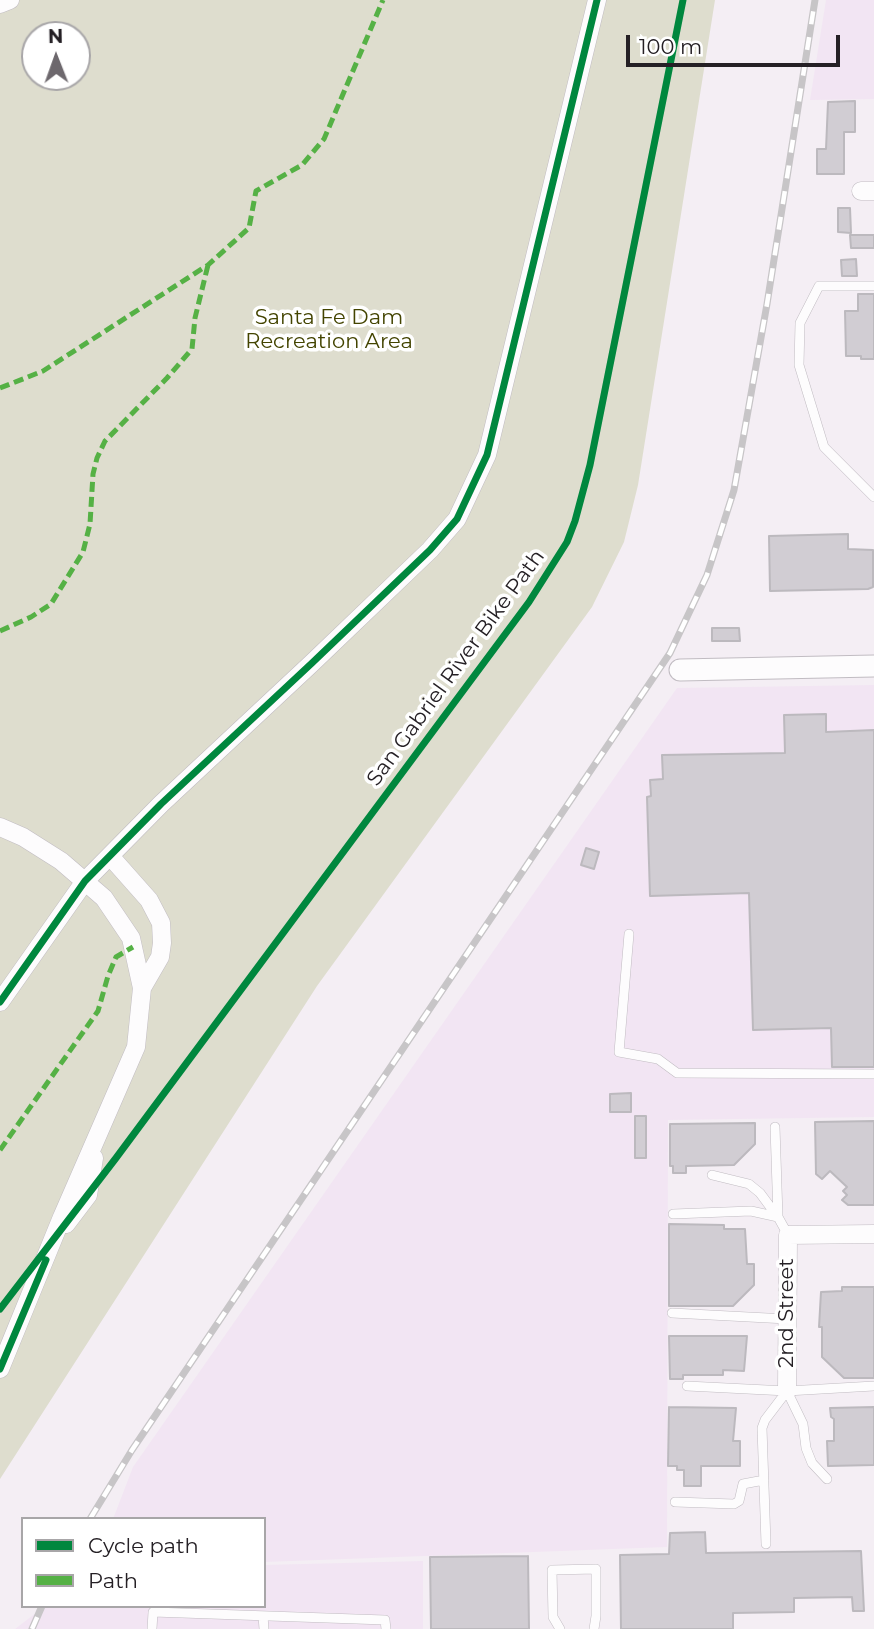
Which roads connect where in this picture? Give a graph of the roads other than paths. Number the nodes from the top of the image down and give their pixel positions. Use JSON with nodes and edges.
{"nodes":[{"id":1,"x":10,"y":0,"type":"edge"},
{"id":2,"x":597,"y":0,"type":"edge"},
{"id":3,"x":0,"y":4,"type":"edge"},
{"id":4,"x":874,"y":286,"type":"edge"},
{"id":5,"x":874,"y":497,"type":"edge"},
{"id":6,"x":874,"y":666,"type":"edge"},
{"id":7,"x":680,"y":670,"type":"dead end"},
{"id":8,"x":0,"y":827,"type":"edge"},
{"id":9,"x":110,"y":856,"type":"junction"},
{"id":10,"x":85,"y":881,"type":"junction"},
{"id":11,"x":629,"y":934,"type":"dead end"},
{"id":12,"x":142,"y":988,"type":"junction"},
{"id":13,"x":0,"y":1002,"type":"edge"},
{"id":14,"x":874,"y":1074,"type":"edge"},
{"id":15,"x":775,"y":1127,"type":"dead end"},
{"id":16,"x":712,"y":1175,"type":"dead end"},
{"id":17,"x":673,"y":1214,"type":"dead end"},
{"id":18,"x":778,"y":1217,"type":"junction"},
{"id":19,"x":874,"y":1234,"type":"edge"},
{"id":20,"x":788,"y":1235,"type":"junction"},
{"id":21,"x":672,"y":1313,"type":"dead end"},
{"id":22,"x":787,"y":1318,"type":"junction"},
{"id":23,"x":0,"y":1369,"type":"edge"},
{"id":24,"x":687,"y":1385,"type":"dead end"},
{"id":25,"x":874,"y":1386,"type":"edge"},
{"id":26,"x":787,"y":1391,"type":"junction"},
{"id":27,"x":827,"y":1479,"type":"dead end"},
{"id":28,"x":764,"y":1480,"type":"junction"},
{"id":29,"x":675,"y":1502,"type":"dead end"},
{"id":30,"x":766,"y":1544,"type":"dead end"},
{"id":31,"x":263,"y":1616,"type":"junction"},
{"id":32,"x":152,"y":1629,"type":"edge"},
{"id":33,"x":264,"y":1629,"type":"edge"},
{"id":34,"x":386,"y":1629,"type":"edge"},
{"id":35,"x":560,"y":1629,"type":"edge"},
{"id":36,"x":594,"y":1629,"type":"edge"}],
"edges":[{"from":1,"to":3,"type":"street"},
{"from":2,"to":9,"type":"street"},
{"from":4,"to":5,"type":"lane"},
{"from":6,"to":7,"type":"street"},
{"from":8,"to":10,"type":"street"},
{"from":9,"to":10,"type":"street"},
{"from":9,"to":12,"type":"street"},
{"from":10,"to":12,"type":"street"},
{"from":10,"to":13,"type":"street"},
{"from":11,"to":14,"type":"lane"},
{"from":12,"to":23,"type":"street"},
{"from":15,"to":18,"type":"lane"},
{"from":16,"to":18,"type":"lane"},
{"from":17,"to":18,"type":"lane"},
{"from":18,"to":20,"type":"lane"},
{"from":19,"to":20,"type":"street"},
{"from":20,"to":22,"type":"street","name":"2nd Street"},
{"from":21,"to":22,"type":"lane"},
{"from":22,"to":26,"type":"street","name":"2nd Street"},
{"from":24,"to":26,"type":"lane"},
{"from":25,"to":26,"type":"lane"},
{"from":26,"to":27,"type":"lane"},
{"from":26,"to":28,"type":"lane"},
{"from":28,"to":29,"type":"lane"},
{"from":28,"to":30,"type":"lane"},
{"from":31,"to":32,"type":"lane"},
{"from":31,"to":33,"type":"lane"},
{"from":31,"to":34,"type":"lane"},
{"from":35,"to":36,"type":"lane"}]}
